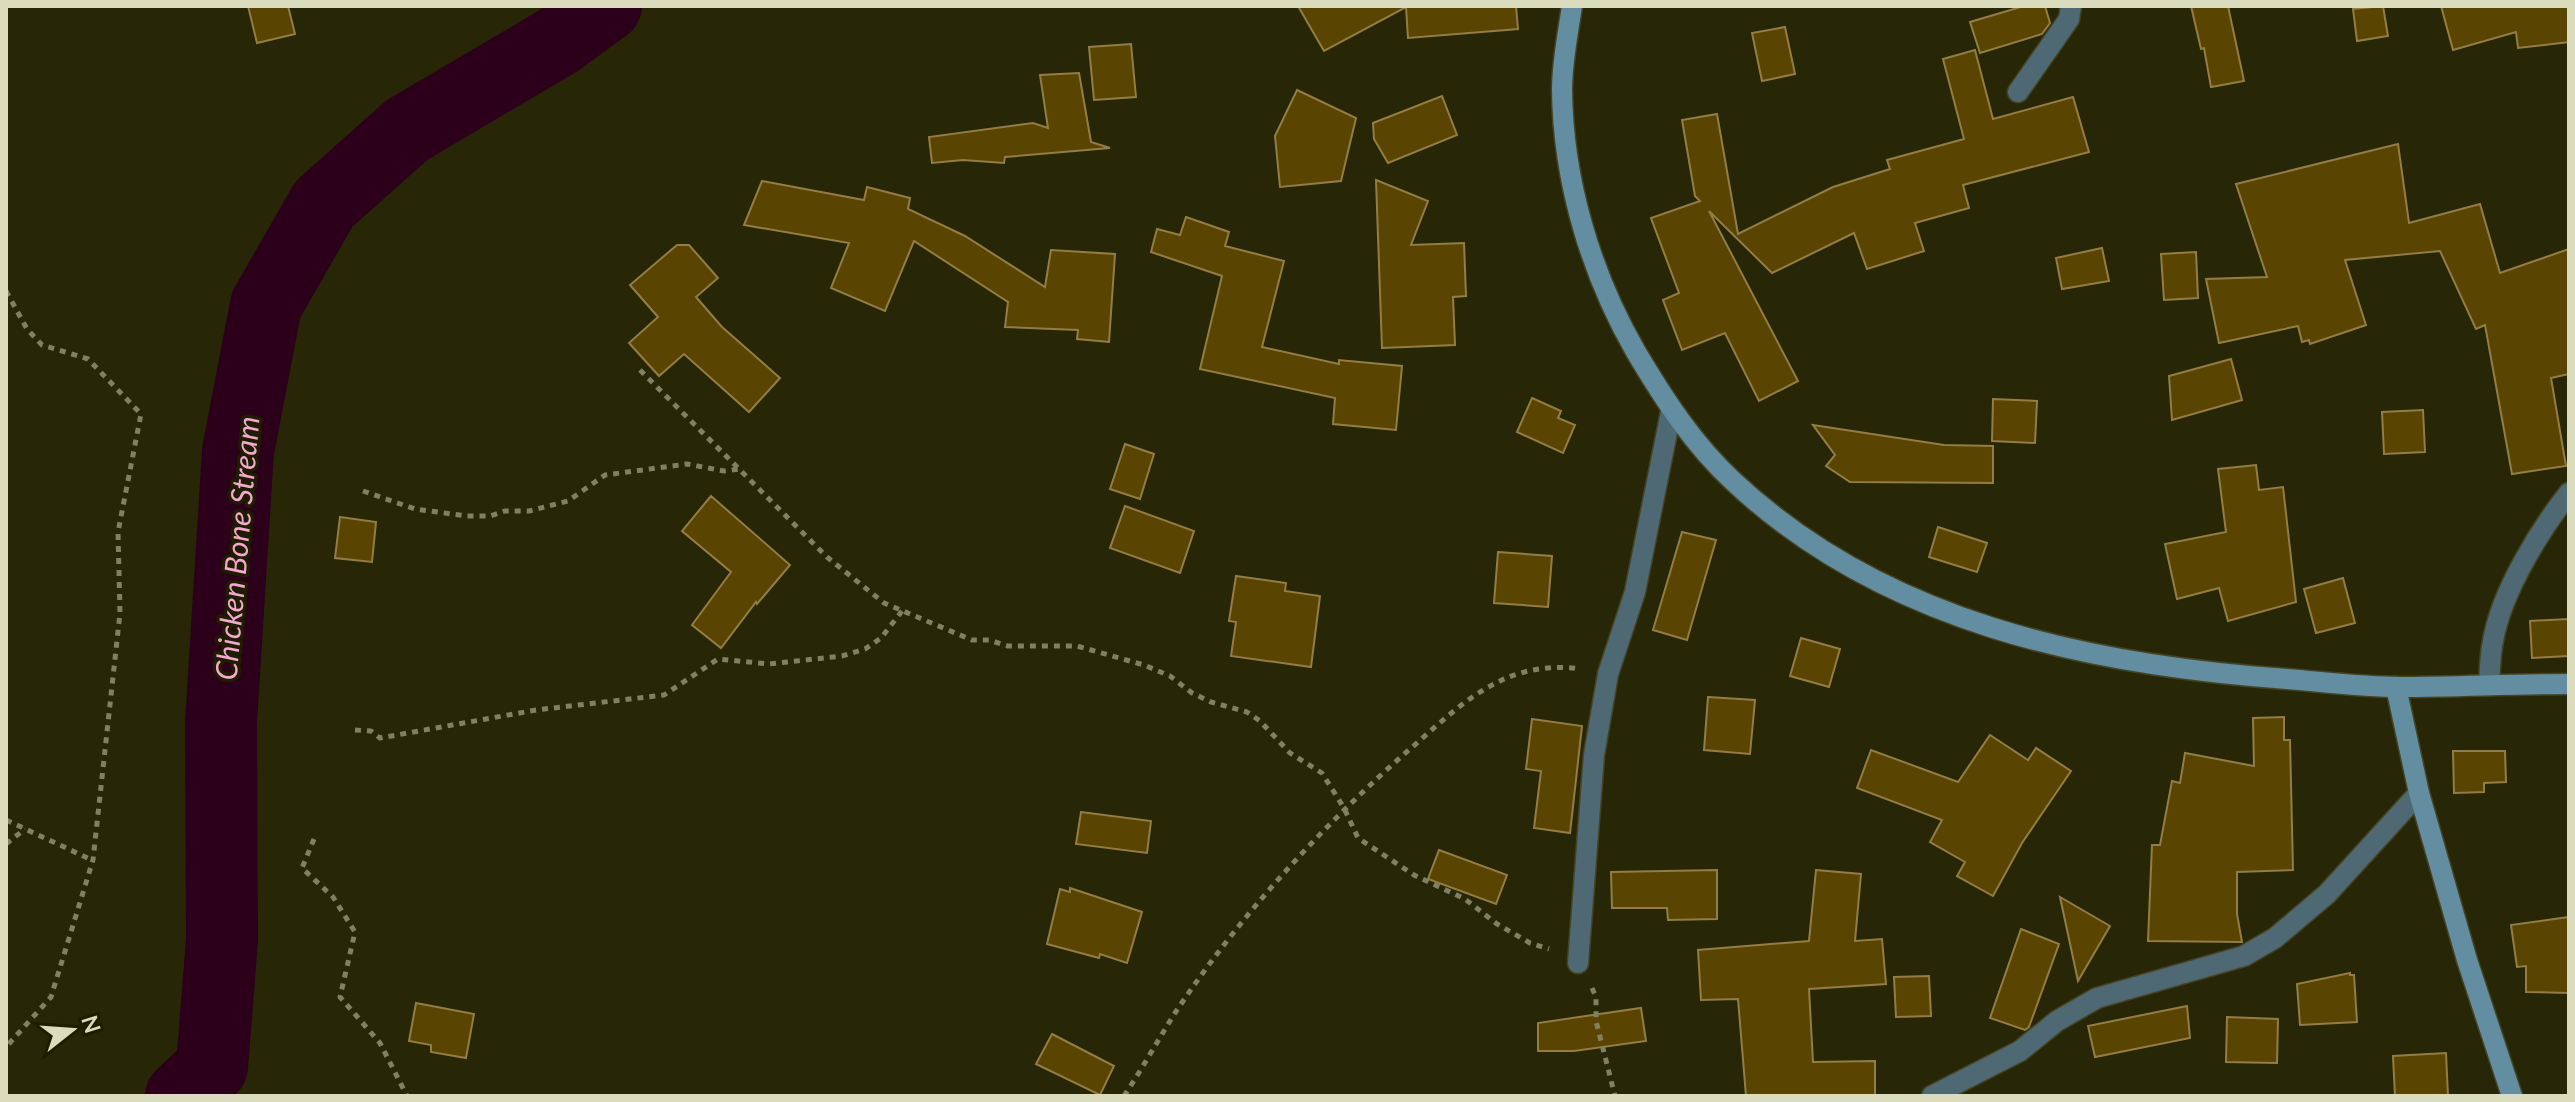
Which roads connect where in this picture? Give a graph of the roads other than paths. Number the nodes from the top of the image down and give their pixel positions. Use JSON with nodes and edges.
{"nodes":[{"id":1,"x":1572,"y":6,"type":"edge"},
{"id":2,"x":2071,"y":6,"type":"edge"},
{"id":3,"x":2018,"y":92,"type":"dead end"},
{"id":4,"x":1671,"y":412,"type":"junction"},
{"id":5,"x":2569,"y":493,"type":"edge"},
{"id":6,"x":2489,"y":684,"type":"junction"},
{"id":7,"x":2569,"y":684,"type":"edge"},
{"id":8,"x":2396,"y":687,"type":"junction"},
{"id":9,"x":2419,"y":793,"type":"junction"},
{"id":10,"x":1578,"y":963,"type":"road end"},
{"id":11,"x":1932,"y":1096,"type":"edge"},
{"id":12,"x":2512,"y":1096,"type":"edge"}],
"edges":[{"from":1,"to":4,"type":"street"},
{"from":2,"to":3,"type":"street"},
{"from":4,"to":8,"type":"street"},
{"from":4,"to":10,"type":"street"},
{"from":5,"to":6,"type":"street"},
{"from":6,"to":7,"type":"street"},
{"from":6,"to":8,"type":"street"},
{"from":8,"to":9,"type":"street"},
{"from":9,"to":11,"type":"street"},
{"from":9,"to":12,"type":"street"}]}
